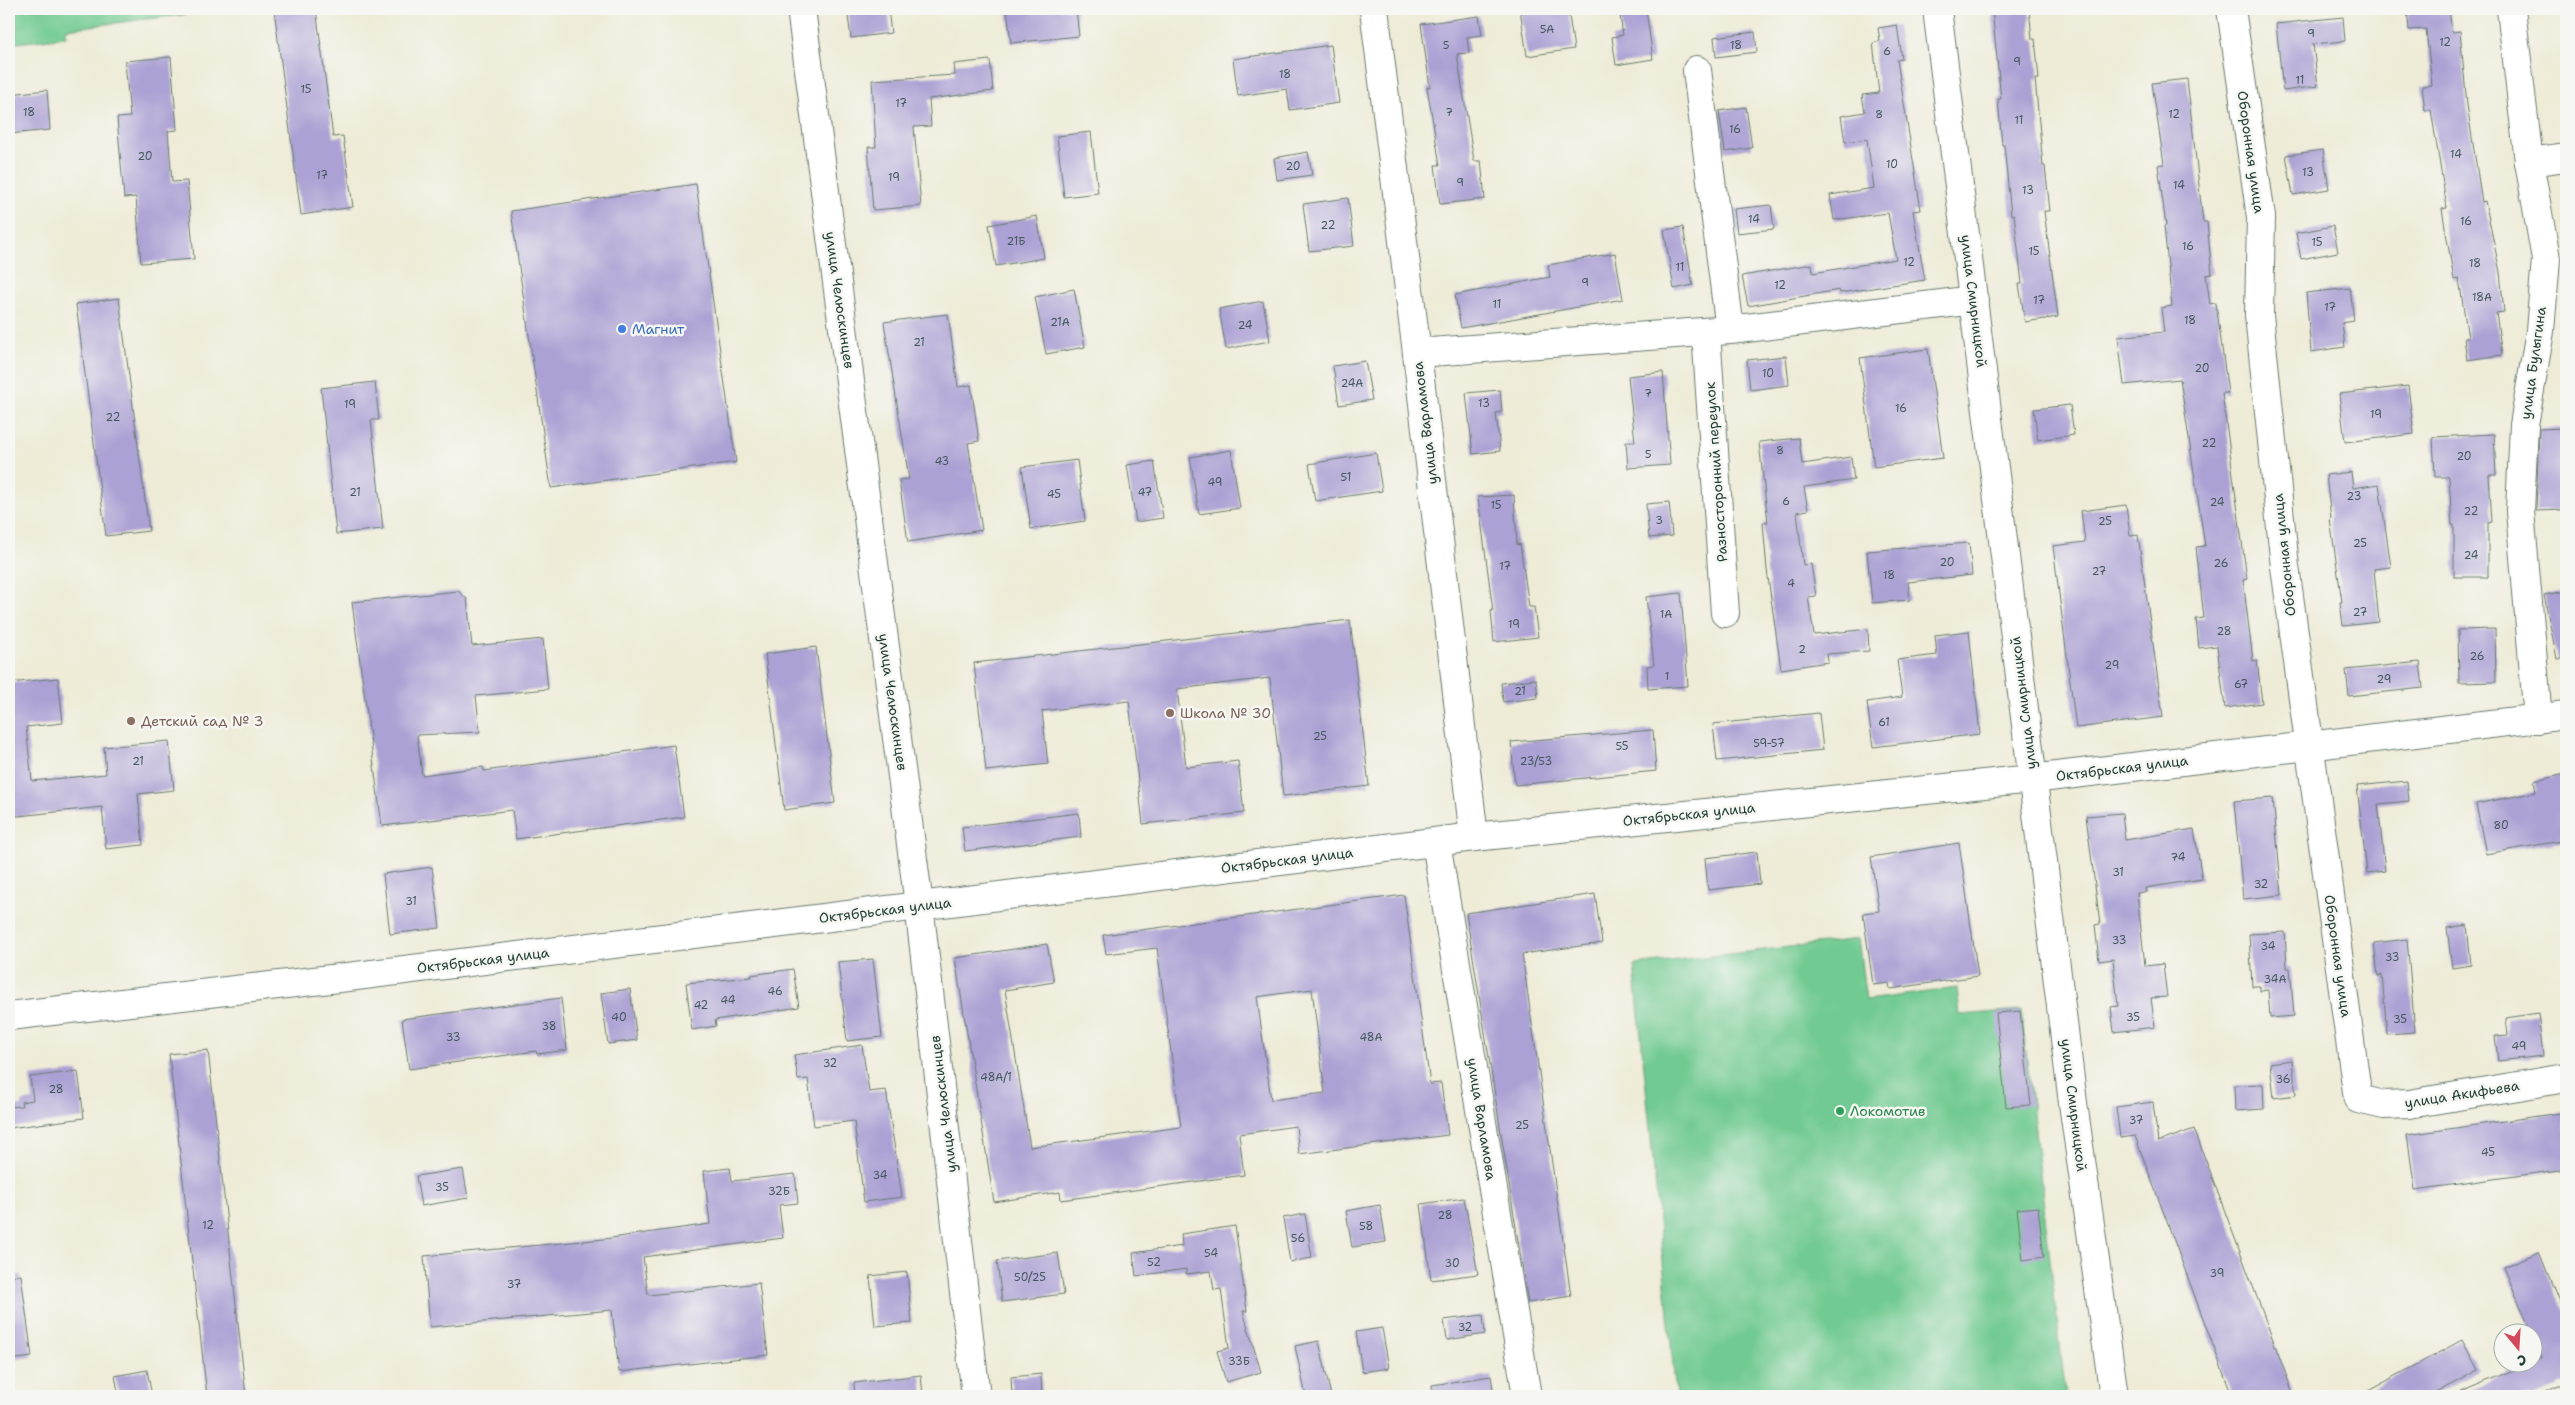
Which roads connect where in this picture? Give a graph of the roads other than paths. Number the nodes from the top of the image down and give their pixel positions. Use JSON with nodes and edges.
{"nodes":[{"id":1,"x":801,"y":9,"type":"edge"},
{"id":2,"x":1374,"y":9,"type":"edge"},
{"id":3,"x":1937,"y":9,"type":"edge"},
{"id":4,"x":2231,"y":9,"type":"edge"},
{"id":5,"x":2510,"y":9,"type":"edge"},
{"id":6,"x":1697,"y":70,"type":"dead end"},
{"id":7,"x":2566,"y":156,"type":"edge"},
{"id":8,"x":2529,"y":162,"type":"junction"},
{"id":9,"x":1974,"y":300,"type":"junction"},
{"id":10,"x":1718,"y":331,"type":"junction"},
{"id":11,"x":1417,"y":353,"type":"junction"},
{"id":12,"x":1725,"y":613,"type":"dead end"},
{"id":13,"x":2566,"y":715,"type":"edge"},
{"id":14,"x":2538,"y":719,"type":"junction"},
{"id":15,"x":2308,"y":747,"type":"junction"},
{"id":16,"x":2032,"y":779,"type":"junction"},
{"id":17,"x":1474,"y":837,"type":"junction"},
{"id":18,"x":1436,"y":842,"type":"junction"},
{"id":19,"x":919,"y":905,"type":"junction"},
{"id":20,"x":9,"y":1016,"type":"edge"},
{"id":21,"x":2566,"y":1078,"type":"edge"},
{"id":22,"x":2358,"y":1099,"type":"joint"},
{"id":23,"x":976,"y":1396,"type":"edge"},
{"id":24,"x":1527,"y":1396,"type":"edge"},
{"id":25,"x":2114,"y":1396,"type":"edge"}],
"edges":[{"from":1,"to":19,"type":"street","name":"улица Челюскинцев"},
{"from":2,"to":11,"type":"street","name":"улица Варламова"},
{"from":3,"to":9,"type":"street","name":"улица Смирницкой"},
{"from":4,"to":15,"type":"street","name":"Оборонная улица"},
{"from":5,"to":8,"type":"street","name":"улица Булыгина"},
{"from":6,"to":10,"type":"street","name":"Разносторонний переулок"},
{"from":7,"to":8,"type":"street"},
{"from":8,"to":14,"type":"street","name":"улица Булыгина"},
{"from":9,"to":10,"type":"street"},
{"from":9,"to":16,"type":"street","name":"улица Смирницкой"},
{"from":10,"to":11,"type":"street"},
{"from":10,"to":12,"type":"street","name":"Разносторонний переулок"},
{"from":11,"to":17,"type":"street","name":"улица Варламова"},
{"from":13,"to":14,"type":"street","name":"Октябрьская улица"},
{"from":14,"to":15,"type":"street","name":"Октябрьская улица"},
{"from":15,"to":16,"type":"street","name":"Октябрьская улица"},
{"from":15,"to":22,"type":"street","name":"Оборонная улица"},
{"from":16,"to":17,"type":"street","name":"Октябрьская улица"},
{"from":16,"to":25,"type":"street","name":"улица Смирницкой"},
{"from":17,"to":18,"type":"street","name":"Октябрьская улица"},
{"from":18,"to":19,"type":"street","name":"Октябрьская улица"},
{"from":18,"to":24,"type":"street","name":"улица Варламова"},
{"from":19,"to":20,"type":"street","name":"Октябрьская улица"},
{"from":19,"to":23,"type":"street","name":"улица Челюскинцев"},
{"from":21,"to":22,"type":"street","name":"улица Акифьева"}]}
